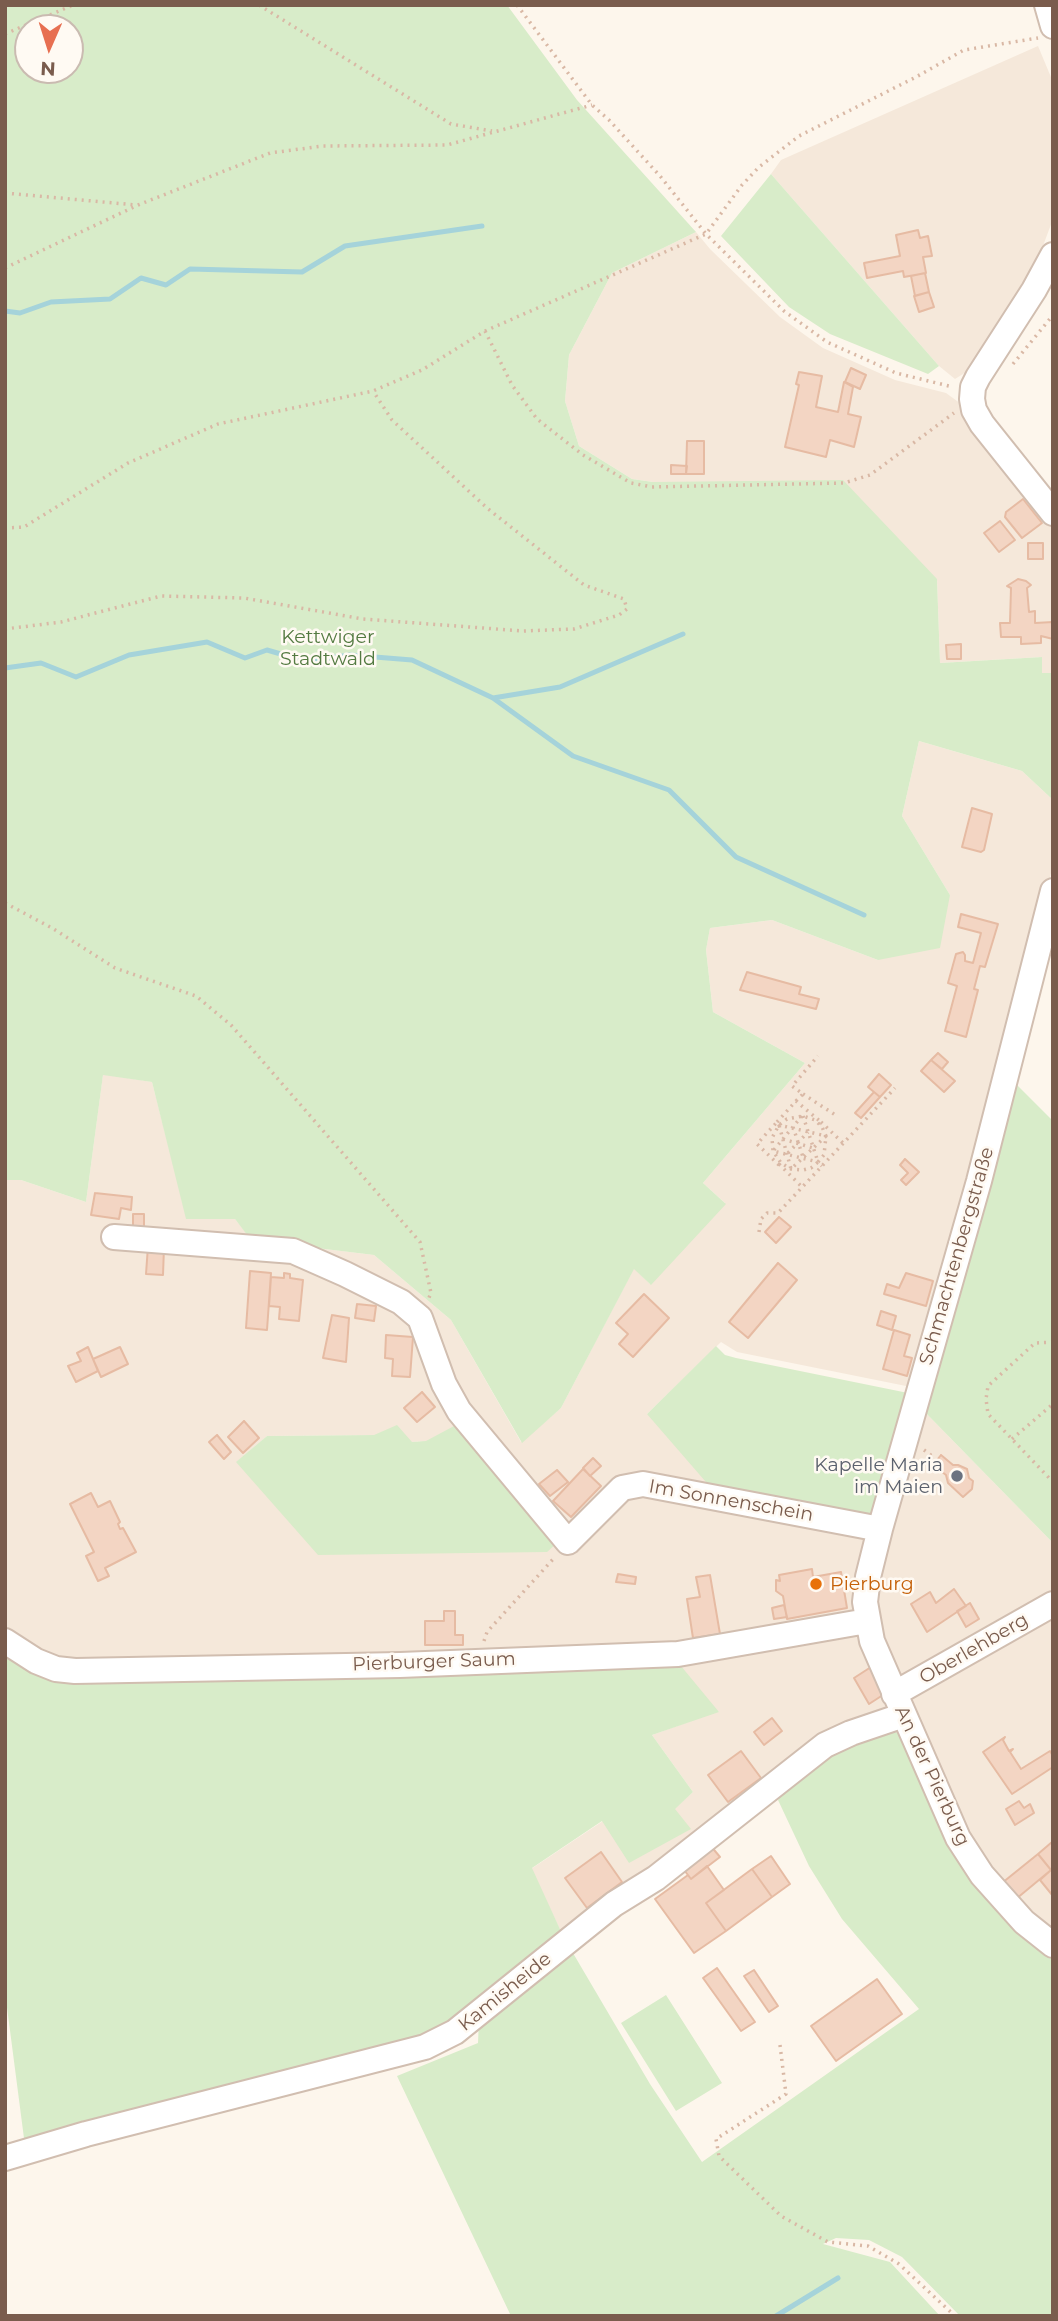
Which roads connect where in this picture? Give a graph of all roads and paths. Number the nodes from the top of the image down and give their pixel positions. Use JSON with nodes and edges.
{"nodes":[{"id":1,"x":73,"y":5,"type":"edge"},
{"id":2,"x":259,"y":5,"type":"edge"},
{"id":3,"x":517,"y":5,"type":"edge"},
{"id":4,"x":1049,"y":18,"type":"edge"},
{"id":5,"x":5,"y":34,"type":"edge"},
{"id":6,"x":592,"y":106,"type":"junction"},
{"id":7,"x":494,"y":131,"type":"junction"},
{"id":8,"x":5,"y":192,"type":"edge"},
{"id":9,"x":138,"y":205,"type":"junction"},
{"id":10,"x":706,"y":234,"type":"junction"},
{"id":11,"x":1053,"y":255,"type":"edge"},
{"id":12,"x":5,"y":268,"type":"edge"},
{"id":13,"x":485,"y":331,"type":"junction"},
{"id":14,"x":373,"y":391,"type":"junction"},
{"id":15,"x":972,"y":399,"type":"junction"},
{"id":16,"x":1053,"y":513,"type":"edge"},
{"id":17,"x":5,"y":528,"type":"edge"},
{"id":18,"x":5,"y":629,"type":"edge"},
{"id":19,"x":1053,"y":891,"type":"edge"},
{"id":20,"x":5,"y":903,"type":"edge"},
{"id":21,"x":818,"y":1056,"type":"dead end"},
{"id":22,"x":895,"y":1088,"type":"dead end"},
{"id":23,"x":803,"y":1094,"type":"junction"},
{"id":24,"x":796,"y":1101,"type":"junction"},
{"id":25,"x":803,"y":1115,"type":"junction"},
{"id":26,"x":837,"y":1116,"type":"dead end"},
{"id":27,"x":778,"y":1123,"type":"junction"},
{"id":28,"x":820,"y":1123,"type":"junction"},
{"id":29,"x":793,"y":1128,"type":"junction"},
{"id":30,"x":808,"y":1132,"type":"junction"},
{"id":31,"x":826,"y":1136,"type":"junction"},
{"id":32,"x":783,"y":1139,"type":"junction"},
{"id":33,"x":843,"y":1143,"type":"junction"},
{"id":34,"x":799,"y":1144,"type":"junction"},
{"id":35,"x":813,"y":1148,"type":"junction"},
{"id":36,"x":773,"y":1151,"type":"junction"},
{"id":37,"x":787,"y":1154,"type":"junction"},
{"id":38,"x":803,"y":1157,"type":"junction"},
{"id":39,"x":818,"y":1162,"type":"junction"},
{"id":40,"x":780,"y":1164,"type":"junction"},
{"id":41,"x":822,"y":1166,"type":"junction"},
{"id":42,"x":791,"y":1169,"type":"junction"},
{"id":43,"x":802,"y":1187,"type":"junction"},
{"id":44,"x":759,"y":1232,"type":"dead end"},
{"id":45,"x":114,"y":1237,"type":"dead end"},
{"id":46,"x":420,"y":1318,"type":"junction"},
{"id":47,"x":1053,"y":1342,"type":"edge"},
{"id":48,"x":1053,"y":1404,"type":"edge"},
{"id":49,"x":1012,"y":1439,"type":"junction"},
{"id":50,"x":1053,"y":1482,"type":"edge"},
{"id":51,"x":880,"y":1529,"type":"junction"},
{"id":52,"x":568,"y":1542,"type":"junction"},
{"id":53,"x":1053,"y":1604,"type":"edge"},
{"id":54,"x":867,"y":1620,"type":"junction"},
{"id":55,"x":5,"y":1641,"type":"edge"},
{"id":56,"x":478,"y":1660,"type":"junction"},
{"id":57,"x":899,"y":1705,"type":"junction"},
{"id":58,"x":1053,"y":1945,"type":"edge"},
{"id":59,"x":780,"y":2045,"type":"dead end"},
{"id":60,"x":5,"y":2158,"type":"edge"},
{"id":61,"x":954,"y":2316,"type":"edge"}],
"edges":[{"from":1,"to":5,"type":"path"},
{"from":2,"to":7,"type":"path"},
{"from":3,"to":6,"type":"path"},
{"from":4,"to":10,"type":"path"},
{"from":6,"to":7,"type":"path"},
{"from":6,"to":10,"type":"path"},
{"from":7,"to":9,"type":"path"},
{"from":8,"to":9,"type":"path"},
{"from":9,"to":12,"type":"path"},
{"from":10,"to":13,"type":"path"},
{"from":10,"to":15,"type":"path"},
{"from":11,"to":15,"type":"street"},
{"from":13,"to":14,"type":"path"},
{"from":13,"to":15,"type":"path"},
{"from":14,"to":17,"type":"path"},
{"from":14,"to":18,"type":"path"},
{"from":15,"to":16,"type":"street"},
{"from":19,"to":51,"type":"street","name":"Schmachtenbergstraße"},
{"from":20,"to":46,"type":"path"},
{"from":21,"to":23,"type":"path"},
{"from":22,"to":33,"type":"path"},
{"from":23,"to":24,"type":"path"},
{"from":23,"to":26,"type":"path"},
{"from":24,"to":27,"type":"path"},
{"from":24,"to":28,"type":"path"},
{"from":25,"to":27,"type":"path"},
{"from":25,"to":28,"type":"path"},
{"from":25,"to":29,"type":"path"},
{"from":25,"to":30,"type":"path"},
{"from":27,"to":29,"type":"path"},
{"from":27,"to":32,"type":"path"},
{"from":27,"to":36,"type":"path"},
{"from":27,"to":40,"type":"path"},
{"from":28,"to":31,"type":"path"},
{"from":28,"to":33,"type":"path"},
{"from":29,"to":30,"type":"path"},
{"from":29,"to":32,"type":"path"},
{"from":29,"to":34,"type":"path"},
{"from":30,"to":31,"type":"path"},
{"from":30,"to":34,"type":"path"},
{"from":30,"to":35,"type":"path"},
{"from":31,"to":35,"type":"path"},
{"from":31,"to":39,"type":"path"},
{"from":32,"to":34,"type":"path"},
{"from":32,"to":36,"type":"path"},
{"from":32,"to":37,"type":"path"},
{"from":33,"to":41,"type":"path"},
{"from":34,"to":35,"type":"path"},
{"from":34,"to":37,"type":"path"},
{"from":34,"to":38,"type":"path"},
{"from":35,"to":38,"type":"path"},
{"from":35,"to":39,"type":"path"},
{"from":36,"to":37,"type":"path"},
{"from":36,"to":40,"type":"path"},
{"from":37,"to":38,"type":"path"},
{"from":37,"to":42,"type":"path"},
{"from":38,"to":39,"type":"path"},
{"from":38,"to":42,"type":"path"},
{"from":39,"to":41,"type":"path"},
{"from":39,"to":42,"type":"path"},
{"from":40,"to":42,"type":"path"},
{"from":40,"to":43,"type":"path"},
{"from":41,"to":43,"type":"path"},
{"from":43,"to":44,"type":"path"},
{"from":45,"to":46,"type":"street"},
{"from":46,"to":52,"type":"street"},
{"from":47,"to":49,"type":"path"},
{"from":48,"to":49,"type":"path"},
{"from":49,"to":50,"type":"path"},
{"from":51,"to":52,"type":"street","name":"Im Sonnenschein"},
{"from":51,"to":54,"type":"street","name":"Schmachtenbergstraße"},
{"from":52,"to":56,"type":"path"},
{"from":53,"to":57,"type":"street","name":"Oberlehberg"},
{"from":54,"to":56,"type":"street","name":"Pierburger Saum"},
{"from":54,"to":57,"type":"street","name":"An der Pierburg"},
{"from":55,"to":56,"type":"street","name":"Pierburger Saum"},
{"from":57,"to":58,"type":"street","name":"An der Pierburg"},
{"from":57,"to":60,"type":"street","name":"Kamisheide"},
{"from":59,"to":61,"type":"path"}]}
